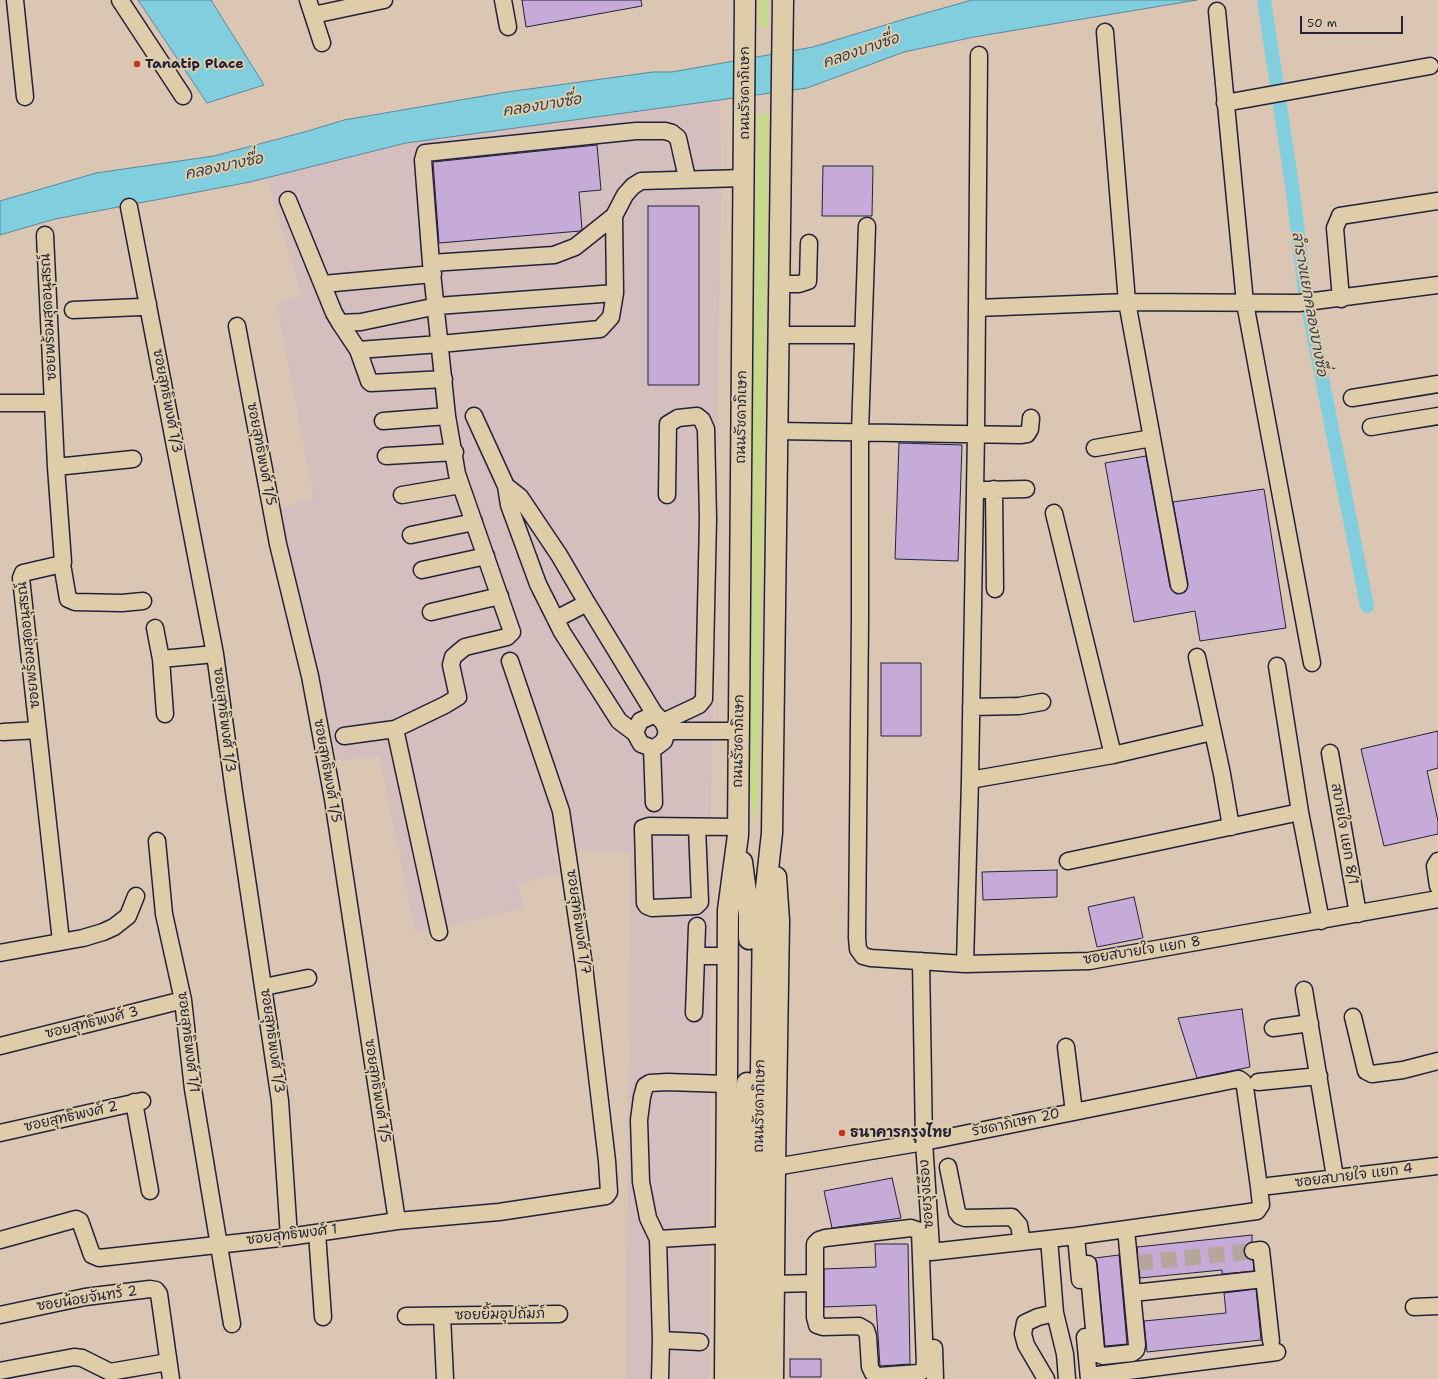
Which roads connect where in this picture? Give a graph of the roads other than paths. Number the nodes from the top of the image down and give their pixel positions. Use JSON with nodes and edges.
{"nodes":[{"id":1,"x":15,"y":0,"type":"edge"},
{"id":2,"x":120,"y":0,"type":"edge"},
{"id":3,"x":384,"y":0,"type":"edge"},
{"id":4,"x":503,"y":0,"type":"edge"},
{"id":5,"x":782,"y":5,"type":"edge"},
{"id":6,"x":310,"y":6,"type":"edge"},
{"id":7,"x":745,"y":6,"type":"edge"},
{"id":8,"x":1216,"y":11,"type":"dead end"},
{"id":9,"x":508,"y":27,"type":"dead end"},
{"id":10,"x":1105,"y":32,"type":"dead end"},
{"id":11,"x":322,"y":43,"type":"dead end"},
{"id":12,"x":980,"y":54,"type":"dead end"},
{"id":13,"x":1430,"y":66,"type":"dead end"},
{"id":14,"x":183,"y":96,"type":"dead end"},
{"id":15,"x":25,"y":97,"type":"dead end"},
{"id":16,"x":1225,"y":103,"type":"junction"},
{"id":17,"x":687,"y":178,"type":"junction"},
{"id":18,"x":744,"y":178,"type":"junction"},
{"id":19,"x":288,"y":200,"type":"dead end"},
{"id":20,"x":1438,"y":201,"type":"edge"},
{"id":21,"x":129,"y":207,"type":"dead end"},
{"id":22,"x":614,"y":216,"type":"junction"},
{"id":23,"x":867,"y":226,"type":"dead end"},
{"id":24,"x":45,"y":235,"type":"dead end"},
{"id":25,"x":809,"y":243,"type":"dead end"},
{"id":26,"x":432,"y":268,"type":"junction"},
{"id":27,"x":323,"y":284,"type":"junction"},
{"id":28,"x":779,"y":284,"type":"junction"},
{"id":29,"x":1438,"y":285,"type":"edge"},
{"id":30,"x":615,"y":293,"type":"junction"},
{"id":31,"x":1341,"y":299,"type":"junction"},
{"id":32,"x":1127,"y":302,"type":"junction"},
{"id":33,"x":1245,"y":303,"type":"junction"},
{"id":34,"x":148,"y":304,"type":"junction"},
{"id":35,"x":436,"y":306,"type":"junction"},
{"id":36,"x":977,"y":308,"type":"junction"},
{"id":37,"x":73,"y":310,"type":"dead end"},
{"id":38,"x":340,"y":323,"type":"junction"},
{"id":39,"x":237,"y":326,"type":"dead end"},
{"id":40,"x":778,"y":335,"type":"junction"},
{"id":41,"x":863,"y":335,"type":"junction"},
{"id":42,"x":440,"y":344,"type":"junction"},
{"id":43,"x":358,"y":350,"type":"junction"},
{"id":44,"x":444,"y":379,"type":"junction"},
{"id":45,"x":1438,"y":384,"type":"edge"},
{"id":46,"x":1352,"y":398,"type":"dead end"},
{"id":47,"x":0,"y":403,"type":"edge"},
{"id":48,"x":53,"y":403,"type":"junction"},
{"id":49,"x":447,"y":416,"type":"junction"},
{"id":50,"x":474,"y":416,"type":"dead end"},
{"id":51,"x":1438,"y":416,"type":"edge"},
{"id":52,"x":1031,"y":418,"type":"dead end"},
{"id":53,"x":383,"y":421,"type":"dead end"},
{"id":54,"x":1371,"y":427,"type":"dead end"},
{"id":55,"x":777,"y":431,"type":"junction"},
{"id":56,"x":860,"y":432,"type":"junction"},
{"id":57,"x":976,"y":433,"type":"junction"},
{"id":58,"x":1152,"y":438,"type":"junction"},
{"id":59,"x":1095,"y":448,"type":"dead end"},
{"id":60,"x":454,"y":452,"type":"junction"},
{"id":61,"x":386,"y":456,"type":"dead end"},
{"id":62,"x":132,"y":459,"type":"dead end"},
{"id":63,"x":56,"y":467,"type":"junction"},
{"id":64,"x":461,"y":485,"type":"junction"},
{"id":65,"x":506,"y":486,"type":"junction"},
{"id":66,"x":1026,"y":489,"type":"dead end"},
{"id":67,"x":975,"y":490,"type":"junction"},
{"id":68,"x":994,"y":490,"type":"junction"},
{"id":69,"x":402,"y":495,"type":"dead end"},
{"id":70,"x":667,"y":495,"type":"dead end"},
{"id":71,"x":1054,"y":513,"type":"dead end"},
{"id":72,"x":474,"y":522,"type":"junction"},
{"id":73,"x":411,"y":535,"type":"dead end"},
{"id":74,"x":486,"y":556,"type":"junction"},
{"id":75,"x":62,"y":564,"type":"junction"},
{"id":76,"x":422,"y":570,"type":"dead end"},
{"id":77,"x":1179,"y":586,"type":"dead end"},
{"id":78,"x":995,"y":589,"type":"dead end"},
{"id":79,"x":500,"y":596,"type":"junction"},
{"id":80,"x":144,"y":601,"type":"dead end"},
{"id":81,"x":587,"y":602,"type":"junction"},
{"id":82,"x":431,"y":612,"type":"dead end"},
{"id":83,"x":556,"y":619,"type":"junction"},
{"id":84,"x":155,"y":628,"type":"dead end"},
{"id":85,"x":215,"y":654,"type":"junction"},
{"id":86,"x":1197,"y":657,"type":"dead end"},
{"id":87,"x":161,"y":659,"type":"junction"},
{"id":88,"x":510,"y":661,"type":"dead end"},
{"id":89,"x":1312,"y":663,"type":"dead end"},
{"id":90,"x":1278,"y":666,"type":"dead end"},
{"id":91,"x":1042,"y":702,"type":"dead end"},
{"id":92,"x":971,"y":707,"type":"junction"},
{"id":93,"x":165,"y":714,"type":"dead end"},
{"id":94,"x":661,"y":722,"type":"junction"},
{"id":95,"x":395,"y":728,"type":"junction"},
{"id":96,"x":38,"y":730,"type":"junction"},
{"id":97,"x":739,"y":731,"type":"junction"},
{"id":98,"x":3,"y":732,"type":"dead end"},
{"id":99,"x":1212,"y":732,"type":"junction"},
{"id":100,"x":635,"y":733,"type":"junction"},
{"id":101,"x":344,"y":736,"type":"dead end"},
{"id":102,"x":652,"y":748,"type":"junction"},
{"id":103,"x":1330,"y":753,"type":"dead end"},
{"id":104,"x":1113,"y":755,"type":"junction"},
{"id":105,"x":970,"y":780,"type":"junction"},
{"id":106,"x":654,"y":803,"type":"dead end"},
{"id":107,"x":1300,"y":812,"type":"junction"},
{"id":108,"x":697,"y":827,"type":"junction"},
{"id":109,"x":1232,"y":827,"type":"junction"},
{"id":110,"x":738,"y":831,"type":"junction"},
{"id":111,"x":772,"y":833,"type":"junction"},
{"id":112,"x":157,"y":841,"type":"dead end"},
{"id":113,"x":1068,"y":861,"type":"dead end"},
{"id":114,"x":1438,"y":861,"type":"edge"},
{"id":115,"x":1438,"y":886,"type":"edge"},
{"id":116,"x":136,"y":896,"type":"dead end"},
{"id":117,"x":1438,"y":899,"type":"edge"},
{"id":118,"x":1358,"y":914,"type":"junction"},
{"id":119,"x":1321,"y":921,"type":"junction"},
{"id":120,"x":697,"y":926,"type":"dead end"},
{"id":121,"x":439,"y":932,"type":"dead end"},
{"id":122,"x":61,"y":941,"type":"junction"},
{"id":123,"x":0,"y":953,"type":"edge"},
{"id":124,"x":696,"y":956,"type":"junction"},
{"id":125,"x":728,"y":956,"type":"junction"},
{"id":126,"x":922,"y":961,"type":"junction"},
{"id":127,"x":965,"y":964,"type":"junction"},
{"id":128,"x":308,"y":978,"type":"dead end"},
{"id":129,"x":264,"y":987,"type":"junction"},
{"id":130,"x":1304,"y":990,"type":"dead end"},
{"id":131,"x":183,"y":1000,"type":"junction"},
{"id":132,"x":694,"y":1013,"type":"dead end"},
{"id":133,"x":1353,"y":1017,"type":"dead end"},
{"id":134,"x":1310,"y":1023,"type":"junction"},
{"id":135,"x":1273,"y":1028,"type":"dead end"},
{"id":136,"x":0,"y":1046,"type":"edge"},
{"id":137,"x":1066,"y":1047,"type":"dead end"},
{"id":138,"x":1438,"y":1061,"type":"edge"},
{"id":139,"x":1318,"y":1076,"type":"junction"},
{"id":140,"x":1258,"y":1082,"type":"dead end"},
{"id":141,"x":727,"y":1084,"type":"junction"},
{"id":142,"x":1074,"y":1112,"type":"junction"},
{"id":143,"x":0,"y":1133,"type":"edge"},
{"id":144,"x":924,"y":1142,"type":"junction"},
{"id":145,"x":1438,"y":1166,"type":"edge"},
{"id":146,"x":775,"y":1167,"type":"junction"},
{"id":147,"x":948,"y":1167,"type":"dead end"},
{"id":148,"x":1335,"y":1177,"type":"junction"},
{"id":149,"x":1269,"y":1186,"type":"dead end"},
{"id":150,"x":150,"y":1190,"type":"dead end"},
{"id":151,"x":610,"y":1192,"type":"joint"},
{"id":152,"x":397,"y":1221,"type":"junction"},
{"id":153,"x":1126,"y":1229,"type":"junction"},
{"id":154,"x":317,"y":1233,"type":"junction"},
{"id":155,"x":726,"y":1235,"type":"junction"},
{"id":156,"x":1076,"y":1236,"type":"junction"},
{"id":157,"x":289,"y":1237,"type":"junction"},
{"id":158,"x":1049,"y":1239,"type":"junction"},
{"id":159,"x":0,"y":1240,"type":"edge"},
{"id":160,"x":658,"y":1240,"type":"junction"},
{"id":161,"x":1022,"y":1242,"type":"junction"},
{"id":162,"x":220,"y":1244,"type":"junction"},
{"id":163,"x":1253,"y":1251,"type":"dead end"},
{"id":164,"x":931,"y":1252,"type":"junction"},
{"id":165,"x":1088,"y":1264,"type":"dead end"},
{"id":166,"x":1264,"y":1279,"type":"junction"},
{"id":167,"x":815,"y":1283,"type":"junction"},
{"id":168,"x":774,"y":1284,"type":"junction"},
{"id":169,"x":1133,"y":1293,"type":"junction"},
{"id":170,"x":1438,"y":1306,"type":"edge"},
{"id":171,"x":1414,"y":1307,"type":"dead end"},
{"id":172,"x":1056,"y":1313,"type":"junction"},
{"id":173,"x":559,"y":1314,"type":"dead end"},
{"id":174,"x":0,"y":1315,"type":"edge"},
{"id":175,"x":406,"y":1316,"type":"dead end"},
{"id":176,"x":442,"y":1316,"type":"junction"},
{"id":177,"x":323,"y":1317,"type":"dead end"},
{"id":178,"x":232,"y":1324,"type":"dead end"},
{"id":179,"x":661,"y":1340,"type":"junction"},
{"id":180,"x":700,"y":1342,"type":"dead end"},
{"id":181,"x":168,"y":1362,"type":"junction"},
{"id":182,"x":0,"y":1370,"type":"edge"},
{"id":183,"x":1089,"y":1378,"type":"edge"},
{"id":184,"x":171,"y":1379,"type":"edge"},
{"id":185,"x":444,"y":1379,"type":"edge"},
{"id":186,"x":660,"y":1379,"type":"edge"},
{"id":187,"x":725,"y":1379,"type":"edge"},
{"id":188,"x":742,"y":1379,"type":"edge"},
{"id":189,"x":757,"y":1379,"type":"edge"},
{"id":190,"x":773,"y":1379,"type":"edge"},
{"id":191,"x":935,"y":1379,"type":"edge"},
{"id":192,"x":1046,"y":1379,"type":"edge"},
{"id":193,"x":1066,"y":1379,"type":"edge"}],
"edges":[{"from":1,"to":15,"type":"street"},
{"from":2,"to":14,"type":"street"},
{"from":3,"to":6,"type":"street"},
{"from":4,"to":9,"type":"street"},
{"from":5,"to":28,"type":"main road","name":"ถนนรัชดาภิเษก"},
{"from":6,"to":11,"type":"street"},
{"from":7,"to":18,"type":"main road","name":"ถนนรัชดาภิเษก"},
{"from":8,"to":16,"type":"street"},
{"from":10,"to":32,"type":"street"},
{"from":12,"to":36,"type":"street"},
{"from":13,"to":16,"type":"street"},
{"from":16,"to":33,"type":"street"},
{"from":17,"to":18,"type":"street"},
{"from":17,"to":22,"type":"street"},
{"from":17,"to":26,"type":"street"},
{"from":18,"to":97,"type":"main road","name":"ถนนรัชดาภิเษก"},
{"from":19,"to":27,"type":"street"},
{"from":20,"to":31,"type":"street"},
{"from":21,"to":34,"type":"street","name":"ซอยสุทธิพงศ์ 1/3"},
{"from":22,"to":26,"type":"street"},
{"from":22,"to":30,"type":"street"},
{"from":23,"to":41,"type":"street"},
{"from":24,"to":48,"type":"street","name":"ซอยพร้อมสุดอนุสรณ์"},
{"from":25,"to":28,"type":"street"},
{"from":26,"to":27,"type":"street"},
{"from":26,"to":35,"type":"street"},
{"from":27,"to":38,"type":"street"},
{"from":28,"to":40,"type":"main road","name":"ถนนรัชดาภิเษก"},
{"from":29,"to":31,"type":"street"},
{"from":30,"to":35,"type":"street"},
{"from":30,"to":42,"type":"street"},
{"from":31,"to":33,"type":"street"},
{"from":32,"to":33,"type":"street"},
{"from":32,"to":36,"type":"street"},
{"from":32,"to":58,"type":"street"},
{"from":33,"to":89,"type":"street"},
{"from":34,"to":37,"type":"street"},
{"from":34,"to":85,"type":"street","name":"ซอยสุทธิพงศ์ 1/3"},
{"from":35,"to":38,"type":"street"},
{"from":35,"to":42,"type":"street"},
{"from":36,"to":57,"type":"street"},
{"from":38,"to":43,"type":"street"},
{"from":39,"to":152,"type":"street","name":"ซอยสุทธิพงศ์ 1/5"},
{"from":40,"to":41,"type":"street"},
{"from":40,"to":55,"type":"main road","name":"ถนนรัชดาภิเษก"},
{"from":41,"to":56,"type":"street"},
{"from":42,"to":43,"type":"street"},
{"from":42,"to":44,"type":"street"},
{"from":43,"to":44,"type":"street"},
{"from":44,"to":49,"type":"street"},
{"from":45,"to":46,"type":"street"},
{"from":47,"to":48,"type":"street"},
{"from":48,"to":63,"type":"street","name":"ซอยพร้อมสุดอนุสรณ์"},
{"from":49,"to":53,"type":"street"},
{"from":49,"to":60,"type":"street"},
{"from":50,"to":65,"type":"street"},
{"from":51,"to":54,"type":"street"},
{"from":52,"to":57,"type":"street"},
{"from":55,"to":56,"type":"street"},
{"from":55,"to":111,"type":"main road","name":"ถนนรัชดาภิเษก"},
{"from":56,"to":57,"type":"street"},
{"from":56,"to":126,"type":"street","name":"ซอยสบายใจ แยก 8"},
{"from":57,"to":67,"type":"street"},
{"from":58,"to":59,"type":"street"},
{"from":58,"to":77,"type":"street"},
{"from":60,"to":61,"type":"street"},
{"from":60,"to":64,"type":"street"},
{"from":62,"to":63,"type":"street"},
{"from":63,"to":75,"type":"street","name":"ซอยพร้อมสุดอนุสรณ์"},
{"from":64,"to":69,"type":"street"},
{"from":64,"to":72,"type":"street"},
{"from":65,"to":81,"type":"street"},
{"from":65,"to":83,"type":"street"},
{"from":66,"to":68,"type":"street"},
{"from":67,"to":68,"type":"street"},
{"from":67,"to":92,"type":"street"},
{"from":68,"to":78,"type":"street"},
{"from":70,"to":94,"type":"street"},
{"from":71,"to":104,"type":"street"},
{"from":72,"to":73,"type":"street"},
{"from":72,"to":74,"type":"street"},
{"from":74,"to":76,"type":"street"},
{"from":74,"to":79,"type":"street"},
{"from":75,"to":80,"type":"street"},
{"from":75,"to":96,"type":"street","name":"ซอยพร้อมสุดอนุสรณ์"},
{"from":79,"to":82,"type":"street"},
{"from":79,"to":95,"type":"street"},
{"from":81,"to":83,"type":"street"},
{"from":81,"to":94,"type":"street"},
{"from":83,"to":100,"type":"street"},
{"from":84,"to":87,"type":"street"},
{"from":85,"to":87,"type":"street"},
{"from":85,"to":129,"type":"street","name":"ซอยสุทธิพงศ์ 1/3"},
{"from":86,"to":99,"type":"street"},
{"from":87,"to":93,"type":"street"},
{"from":88,"to":151,"type":"street","name":"ซอยสุทธิพงศ์ 1/7"},
{"from":90,"to":107,"type":"street"},
{"from":91,"to":92,"type":"street"},
{"from":92,"to":105,"type":"street"},
{"from":94,"to":97,"type":"street"},
{"from":94,"to":100,"type":"street"},
{"from":94,"to":102,"type":"street"},
{"from":95,"to":101,"type":"street"},
{"from":95,"to":121,"type":"street"},
{"from":96,"to":98,"type":"street"},
{"from":96,"to":122,"type":"street","name":"ซอยพร้อมสุดอนุสรณ์"},
{"from":97,"to":110,"type":"main road","name":"ถนนรัชดาภิเษก"},
{"from":99,"to":104,"type":"street"},
{"from":99,"to":109,"type":"street"},
{"from":100,"to":102,"type":"street"},
{"from":102,"to":106,"type":"street"},
{"from":103,"to":118,"type":"street","name":"สบายใจ แยก 8/1"},
{"from":104,"to":105,"type":"street"},
{"from":105,"to":127,"type":"street"},
{"from":107,"to":109,"type":"street"},
{"from":107,"to":119,"type":"street"},
{"from":108,"to":108,"type":"street"},
{"from":108,"to":110,"type":"street"},
{"from":109,"to":113,"type":"street"},
{"from":110,"to":125,"type":"main road","name":"ถนนรัชดาภิเษก"},
{"from":110,"to":188,"type":"main road","name":"ถนนรัชดาภิเษก"},
{"from":111,"to":146,"type":"main road","name":"ถนนรัชดาภิเษก"},
{"from":111,"to":189,"type":"main road","name":"ถนนรัชดาภิเษก"},
{"from":112,"to":131,"type":"street","name":"ซอยสุทธิพงศ์ 1/1"},
{"from":114,"to":115,"type":"street"},
{"from":116,"to":122,"type":"street"},
{"from":117,"to":118,"type":"street","name":"ซอยสบายใจ แยก 8"},
{"from":118,"to":119,"type":"street","name":"ซอยสบายใจ แยก 8"},
{"from":119,"to":127,"type":"street","name":"ซอยสบายใจ แยก 8"},
{"from":120,"to":124,"type":"street"},
{"from":122,"to":123,"type":"street"},
{"from":124,"to":125,"type":"street"},
{"from":124,"to":132,"type":"street"},
{"from":125,"to":141,"type":"main road","name":"ถนนรัชดาภิเษก"},
{"from":126,"to":127,"type":"street","name":"ซอยสบายใจ แยก 8"},
{"from":126,"to":144,"type":"street","name":"ซอยรุ่งเรือง"},
{"from":128,"to":129,"type":"street"},
{"from":129,"to":157,"type":"street","name":"ซอยสุทธิพงศ์ 1/3"},
{"from":130,"to":134,"type":"street"},
{"from":131,"to":136,"type":"street","name":"ซอยสุทธิพงศ์ 3"},
{"from":131,"to":162,"type":"street","name":"ซอยสุทธิพงศ์ 1/1"},
{"from":133,"to":138,"type":"street"},
{"from":134,"to":135,"type":"street"},
{"from":134,"to":139,"type":"street"},
{"from":137,"to":142,"type":"street"},
{"from":139,"to":140,"type":"street"},
{"from":139,"to":148,"type":"street"},
{"from":141,"to":155,"type":"main road","name":"ถนนรัชดาภิเษก"},
{"from":141,"to":160,"type":"street"},
{"from":142,"to":144,"type":"street","name":"รัชดาภิเษก 20"},
{"from":142,"to":153,"type":"street","name":"รัชดาภิเษก 20"},
{"from":143,"to":150,"type":"street","name":"ซอยสุทธิพงศ์ 2"},
{"from":144,"to":146,"type":"street","name":"รัชดาภิเษก 20"},
{"from":144,"to":164,"type":"street","name":"ซอยรุ่งเรือง"},
{"from":145,"to":148,"type":"street","name":"ซอยสบายใจ แยก 4"},
{"from":146,"to":168,"type":"main road","name":"ถนนรัชดาภิเษก"},
{"from":147,"to":161,"type":"street"},
{"from":148,"to":149,"type":"street","name":"ซอยสบายใจ แยก 4"},
{"from":151,"to":152,"type":"street","name":"ซอยสุทธิพงศ์ 1"},
{"from":152,"to":154,"type":"street","name":"ซอยสุทธิพงศ์ 1"},
{"from":153,"to":156,"type":"street"},
{"from":153,"to":169,"type":"street"},
{"from":154,"to":157,"type":"street","name":"ซอยสุทธิพงศ์ 1"},
{"from":154,"to":177,"type":"street"},
{"from":155,"to":160,"type":"street"},
{"from":155,"to":187,"type":"main road","name":"ถนนรัชดาภิเษก"},
{"from":156,"to":158,"type":"street"},
{"from":156,"to":183,"type":"street"},
{"from":157,"to":162,"type":"street","name":"ซอยสุทธิพงศ์ 1"},
{"from":158,"to":161,"type":"street"},
{"from":158,"to":172,"type":"street"},
{"from":159,"to":162,"type":"street","name":"ซอยสุทธิพงศ์ 1"},
{"from":160,"to":179,"type":"street"},
{"from":161,"to":164,"type":"street"},
{"from":162,"to":178,"type":"street","name":"ซอยสุทธิพงศ์ 1/1"},
{"from":163,"to":166,"type":"street"},
{"from":164,"to":191,"type":"street","name":"ซอยรุ่งเรือง"},
{"from":165,"to":169,"type":"street"},
{"from":166,"to":169,"type":"street"},
{"from":166,"to":183,"type":"street"},
{"from":167,"to":167,"type":"street"},
{"from":167,"to":168,"type":"street"},
{"from":168,"to":190,"type":"main road","name":"ถนนรัชดาภิเษก"},
{"from":170,"to":171,"type":"street"},
{"from":172,"to":192,"type":"street"},
{"from":172,"to":193,"type":"street"},
{"from":173,"to":176,"type":"street","name":"ซอยยิ้มอุปถัมภ์"},
{"from":174,"to":181,"type":"street","name":"ซอยน้อยจันทร์ 2"},
{"from":175,"to":176,"type":"street","name":"ซอยยิ้มอุปถัมภ์"},
{"from":176,"to":185,"type":"street","name":"ซอยยิ้มอุปถัมภ์"},
{"from":179,"to":180,"type":"street"},
{"from":179,"to":186,"type":"street"},
{"from":181,"to":182,"type":"street"},
{"from":181,"to":184,"type":"street","name":"ซอยน้อยจันทร์ 2"}]}
